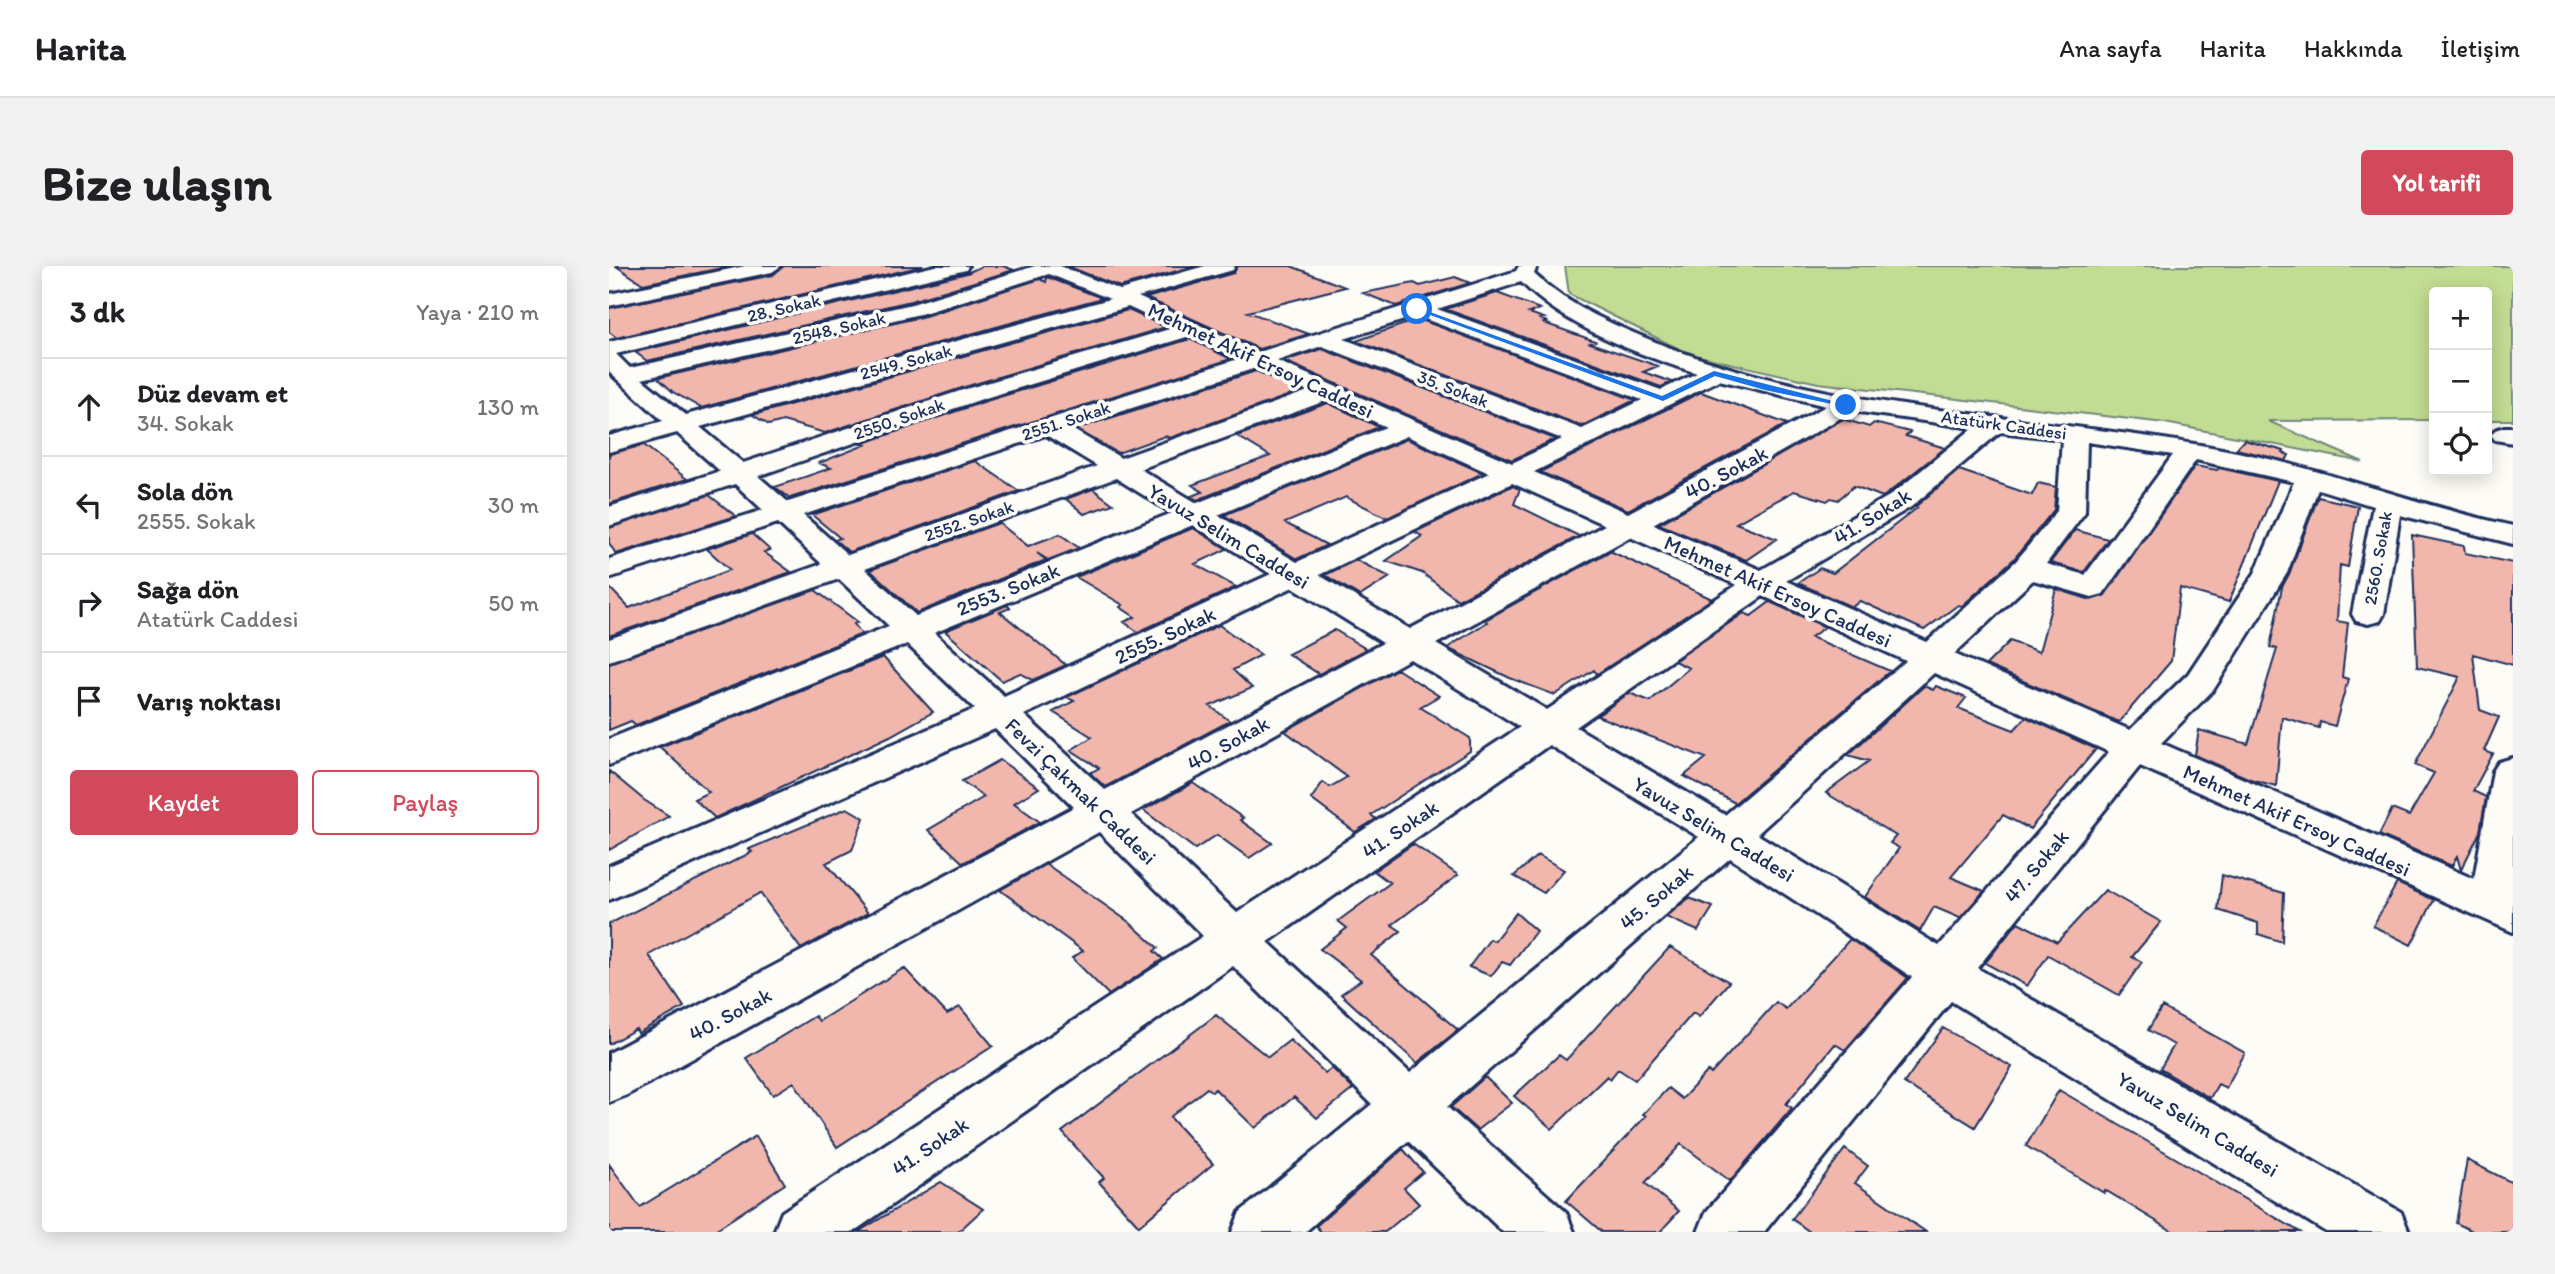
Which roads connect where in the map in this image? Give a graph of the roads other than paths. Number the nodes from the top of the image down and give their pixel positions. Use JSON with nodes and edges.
{"nodes":[{"id":1,"x":772,"y":266,"type":"edge"},
{"id":2,"x":959,"y":266,"type":"edge"},
{"id":3,"x":1226,"y":266,"type":"edge"},
{"id":4,"x":1047,"y":267,"type":"edge"},
{"id":5,"x":1526,"y":271,"type":"edge"},
{"id":6,"x":1124,"y":298,"type":"junction"},
{"id":7,"x":609,"y":300,"type":"edge"},
{"id":8,"x":1417,"y":309,"type":"junction"},
{"id":9,"x":1191,"y":328,"type":"junction"},
{"id":10,"x":1323,"y":339,"type":"junction"},
{"id":11,"x":1257,"y":360,"type":"junction"},
{"id":12,"x":614,"y":361,"type":"edge"},
{"id":13,"x":1714,"y":373,"type":"junction"},
{"id":14,"x":1329,"y":392,"type":"junction"},
{"id":15,"x":1663,"y":398,"type":"junction"},
{"id":16,"x":1846,"y":405,"type":"junction"},
{"id":17,"x":682,"y":423,"type":"junction"},
{"id":18,"x":1994,"y":424,"type":"junction"},
{"id":19,"x":1049,"y":426,"type":"junction"},
{"id":20,"x":1408,"y":427,"type":"junction"},
{"id":21,"x":2075,"y":434,"type":"junction"},
{"id":22,"x":1583,"y":438,"type":"junction"},
{"id":23,"x":609,"y":444,"type":"edge"},
{"id":24,"x":2189,"y":451,"type":"junction"},
{"id":25,"x":1118,"y":469,"type":"junction"},
{"id":26,"x":741,"y":472,"type":"junction"},
{"id":27,"x":1512,"y":473,"type":"junction"},
{"id":28,"x":2309,"y":478,"type":"junction"},
{"id":29,"x":2388,"y":502,"type":"junction"},
{"id":30,"x":784,"y":512,"type":"junction"},
{"id":31,"x":1194,"y":515,"type":"junction"},
{"id":32,"x":609,"y":517,"type":"edge"},
{"id":33,"x":1628,"y":524,"type":"junction"},
{"id":34,"x":2513,"y":535,"type":"edge"},
{"id":35,"x":842,"y":566,"type":"junction"},
{"id":36,"x":2027,"y":568,"type":"junction"},
{"id":37,"x":609,"y":569,"type":"edge"},
{"id":38,"x":1292,"y":575,"type":"junction"},
{"id":39,"x":1761,"y":583,"type":"junction"},
{"id":40,"x":2368,"y":614,"type":"dead end"},
{"id":41,"x":909,"y":628,"type":"junction"},
{"id":42,"x":1409,"y":645,"type":"junction"},
{"id":43,"x":609,"y":651,"type":"edge"},
{"id":44,"x":1930,"y":658,"type":"junction"},
{"id":45,"x":999,"y":713,"type":"junction"},
{"id":46,"x":1549,"y":729,"type":"junction"},
{"id":47,"x":2134,"y":748,"type":"junction"},
{"id":48,"x":609,"y":753,"type":"edge"},
{"id":49,"x":2513,"y":771,"type":"edge"},
{"id":50,"x":1102,"y":812,"type":"junction"},
{"id":51,"x":1728,"y":836,"type":"junction"},
{"id":52,"x":609,"y":884,"type":"edge"},
{"id":53,"x":2503,"y":911,"type":"edge"},
{"id":54,"x":1235,"y":940,"type":"junction"},
{"id":55,"x":1946,"y":974,"type":"junction"},
{"id":56,"x":609,"y":1079,"type":"edge"},
{"id":57,"x":1407,"y":1107,"type":"junction"},
{"id":58,"x":803,"y":1232,"type":"edge"},
{"id":59,"x":1261,"y":1232,"type":"edge"},
{"id":60,"x":1545,"y":1232,"type":"edge"},
{"id":61,"x":1727,"y":1232,"type":"edge"},
{"id":62,"x":2380,"y":1232,"type":"edge"}],
"edges":[{"from":1,"to":7,"type":"street"},
{"from":2,"to":12,"type":"street","name":"28. Sokak"},
{"from":3,"to":6,"type":"street","name":"2549. Sokak"},
{"from":4,"to":6,"type":"street","name":"Mehmet Akif Ersoy Caddesi"},
{"from":4,"to":12,"type":"street","name":"2548. Sokak"},
{"from":5,"to":8,"type":"street","name":"2551. Sokak"},
{"from":5,"to":13,"type":"street","name":"Atatürk Caddesi"},
{"from":6,"to":9,"type":"street","name":"Mehmet Akif Ersoy Caddesi"},
{"from":6,"to":17,"type":"street","name":"2549. Sokak"},
{"from":8,"to":10,"type":"street","name":"2551. Sokak"},
{"from":8,"to":15,"type":"street"},
{"from":9,"to":11,"type":"street","name":"Mehmet Akif Ersoy Caddesi"},
{"from":9,"to":26,"type":"street","name":"2550. Sokak"},
{"from":10,"to":11,"type":"street","name":"2551. Sokak"},
{"from":10,"to":22,"type":"street","name":"35. Sokak"},
{"from":11,"to":14,"type":"street","name":"Mehmet Akif Ersoy Caddesi"},
{"from":11,"to":19,"type":"street","name":"2551. Sokak"},
{"from":12,"to":17,"type":"street","name":"Fevzi Çakmak Caddesi"},
{"from":13,"to":15,"type":"street","name":"2555. Sokak"},
{"from":13,"to":16,"type":"street","name":"Atatürk Caddesi"},
{"from":14,"to":20,"type":"street","name":"Mehmet Akif Ersoy Caddesi"},
{"from":14,"to":25,"type":"street","name":"2552. Sokak"},
{"from":15,"to":22,"type":"street","name":"2555. Sokak"},
{"from":16,"to":18,"type":"street","name":"Atatürk Caddesi"},
{"from":16,"to":33,"type":"street","name":"40. Sokak"},
{"from":17,"to":23,"type":"street","name":"2549. Sokak"},
{"from":17,"to":26,"type":"street","name":"Fevzi Çakmak Caddesi"},
{"from":18,"to":21,"type":"street","name":"Atatürk Caddesi"},
{"from":18,"to":39,"type":"street","name":"41. Sokak"},
{"from":19,"to":25,"type":"street","name":"Yavuz Selim Caddesi"},
{"from":19,"to":30,"type":"street","name":"2551. Sokak"},
{"from":20,"to":27,"type":"street","name":"Mehmet Akif Ersoy Caddesi"},
{"from":20,"to":31,"type":"street","name":"2553. Sokak"},
{"from":21,"to":24,"type":"street","name":"Atatürk Caddesi"},
{"from":21,"to":36,"type":"street","name":"45. Sokak"},
{"from":22,"to":27,"type":"street","name":"2555. Sokak"},
{"from":24,"to":28,"type":"street","name":"Atatürk Caddesi"},
{"from":24,"to":36,"type":"street"},
{"from":25,"to":31,"type":"street","name":"Yavuz Selim Caddesi"},
{"from":25,"to":35,"type":"street","name":"2552. Sokak"},
{"from":26,"to":30,"type":"street","name":"Fevzi Çakmak Caddesi"},
{"from":26,"to":32,"type":"street","name":"2550. Sokak"},
{"from":27,"to":33,"type":"street","name":"Mehmet Akif Ersoy Caddesi"},
{"from":27,"to":38,"type":"street","name":"2555. Sokak"},
{"from":28,"to":29,"type":"street","name":"Atatürk Caddesi"},
{"from":28,"to":47,"type":"street","name":"47. Sokak"},
{"from":29,"to":34,"type":"street","name":"Atatürk Caddesi"},
{"from":29,"to":40,"type":"street","name":"2560. Sokak"},
{"from":30,"to":35,"type":"street","name":"Fevzi Çakmak Caddesi"},
{"from":30,"to":37,"type":"street","name":"2551. Sokak"},
{"from":31,"to":38,"type":"street","name":"Yavuz Selim Caddesi"},
{"from":31,"to":41,"type":"street","name":"2553. Sokak"},
{"from":33,"to":39,"type":"street","name":"Mehmet Akif Ersoy Caddesi"},
{"from":33,"to":42,"type":"street","name":"40. Sokak"},
{"from":35,"to":41,"type":"street","name":"Fevzi Çakmak Caddesi"},
{"from":35,"to":43,"type":"street","name":"2552. Sokak"},
{"from":36,"to":44,"type":"street","name":"45. Sokak"},
{"from":38,"to":42,"type":"street","name":"Yavuz Selim Caddesi"},
{"from":38,"to":45,"type":"street","name":"2555. Sokak"},
{"from":39,"to":44,"type":"street","name":"Mehmet Akif Ersoy Caddesi"},
{"from":39,"to":46,"type":"street","name":"41. Sokak"},
{"from":41,"to":45,"type":"street","name":"Fevzi Çakmak Caddesi"},
{"from":41,"to":48,"type":"street","name":"2553. Sokak"},
{"from":42,"to":46,"type":"street","name":"Yavuz Selim Caddesi"},
{"from":42,"to":50,"type":"street","name":"40. Sokak"},
{"from":44,"to":47,"type":"street","name":"Mehmet Akif Ersoy Caddesi"},
{"from":44,"to":51,"type":"street","name":"45. Sokak"},
{"from":45,"to":50,"type":"street","name":"Fevzi Çakmak Caddesi"},
{"from":45,"to":52,"type":"street","name":"2555. Sokak"},
{"from":46,"to":51,"type":"street","name":"Yavuz Selim Caddesi"},
{"from":46,"to":54,"type":"street","name":"41. Sokak"},
{"from":47,"to":53,"type":"street","name":"Mehmet Akif Ersoy Caddesi"},
{"from":47,"to":55,"type":"street","name":"47. Sokak"},
{"from":49,"to":53,"type":"street"},
{"from":50,"to":54,"type":"street","name":"Fevzi Çakmak Caddesi"},
{"from":50,"to":56,"type":"street","name":"40. Sokak"},
{"from":51,"to":55,"type":"street","name":"Yavuz Selim Caddesi"},
{"from":51,"to":57,"type":"street","name":"45. Sokak"},
{"from":54,"to":57,"type":"street","name":"Fevzi Çakmak Caddesi"},
{"from":54,"to":58,"type":"street","name":"41. Sokak"},
{"from":55,"to":61,"type":"street","name":"47. Sokak"},
{"from":55,"to":62,"type":"street","name":"Yavuz Selim Caddesi"},
{"from":57,"to":59,"type":"street","name":"45. Sokak"},
{"from":57,"to":60,"type":"street","name":"Fevzi Çakmak Caddesi"}]}
